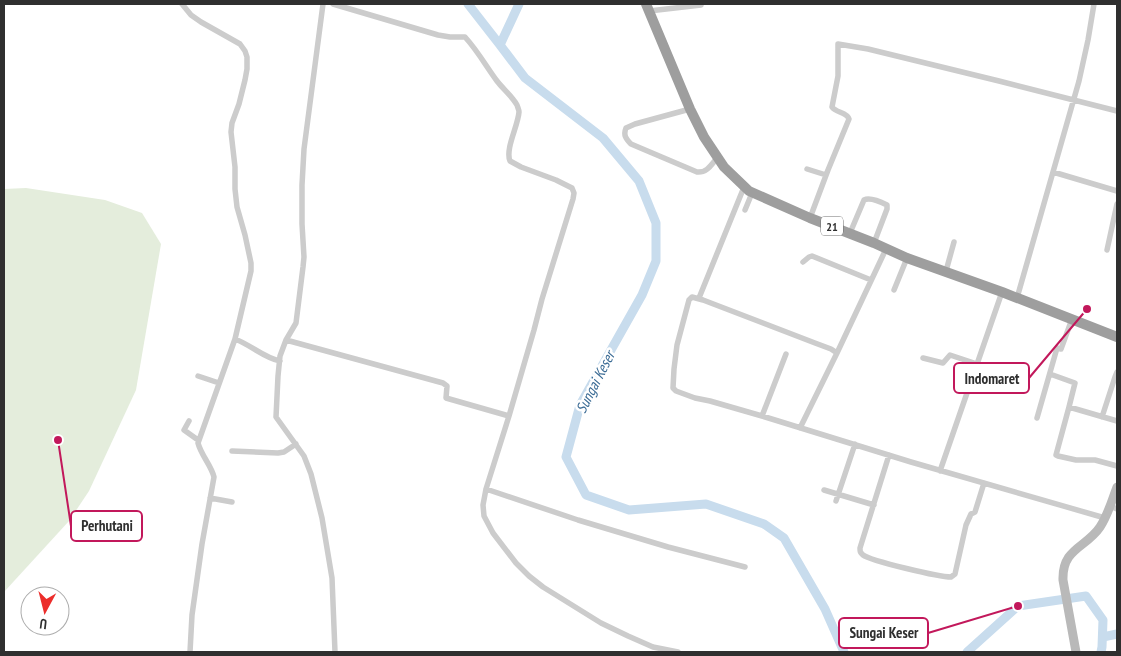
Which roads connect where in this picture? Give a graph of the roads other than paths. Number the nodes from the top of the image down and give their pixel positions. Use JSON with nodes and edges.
{"nodes":[{"id":1,"x":182,"y":4,"type":"edge"},
{"id":2,"x":323,"y":4,"type":"edge"},
{"id":3,"x":333,"y":4,"type":"edge"},
{"id":4,"x":1094,"y":4,"type":"edge"},
{"id":5,"x":701,"y":5,"type":"edge"},
{"id":6,"x":647,"y":7,"type":"edge"},
{"id":7,"x":1074,"y":99,"type":"junction"},
{"id":8,"x":690,"y":109,"type":"junction"},
{"id":9,"x":1117,"y":111,"type":"edge"},
{"id":10,"x":718,"y":158,"type":"junction"},
{"id":11,"x":807,"y":169,"type":"dead end"},
{"id":12,"x":1053,"y":172,"type":"junction"},
{"id":13,"x":826,"y":175,"type":"junction"},
{"id":14,"x":748,"y":190,"type":"junction"},
{"id":15,"x":1117,"y":191,"type":"edge"},
{"id":16,"x":1117,"y":204,"type":"edge"},
{"id":17,"x":745,"y":210,"type":"dead end"},
{"id":18,"x":810,"y":218,"type":"junction"},
{"id":19,"x":850,"y":233,"type":"junction"},
{"id":20,"x":954,"y":242,"type":"dead end"},
{"id":21,"x":874,"y":243,"type":"junction"},
{"id":22,"x":886,"y":249,"type":"junction"},
{"id":23,"x":1107,"y":250,"type":"dead end"},
{"id":24,"x":907,"y":258,"type":"junction"},
{"id":25,"x":803,"y":262,"type":"dead end"},
{"id":26,"x":946,"y":271,"type":"junction"},
{"id":27,"x":871,"y":280,"type":"junction"},
{"id":28,"x":894,"y":290,"type":"dead end"},
{"id":29,"x":1002,"y":292,"type":"junction"},
{"id":30,"x":699,"y":298,"type":"junction"},
{"id":31,"x":1017,"y":298,"type":"junction"},
{"id":32,"x":1072,"y":319,"type":"junction"},
{"id":33,"x":1117,"y":337,"type":"edge"},
{"id":34,"x":237,"y":339,"type":"junction"},
{"id":35,"x":287,"y":340,"type":"junction"},
{"id":36,"x":837,"y":353,"type":"junction"},
{"id":37,"x":786,"y":354,"type":"dead end"},
{"id":38,"x":923,"y":358,"type":"dead end"},
{"id":39,"x":280,"y":361,"type":"junction"},
{"id":40,"x":977,"y":364,"type":"junction"},
{"id":41,"x":1117,"y":372,"type":"edge"},
{"id":42,"x":1050,"y":374,"type":"junction"},
{"id":43,"x":198,"y":376,"type":"dead end"},
{"id":44,"x":219,"y":383,"type":"junction"},
{"id":45,"x":1069,"y":407,"type":"junction"},
{"id":46,"x":510,"y":416,"type":"junction"},
{"id":47,"x":762,"y":416,"type":"junction"},
{"id":48,"x":1102,"y":417,"type":"junction"},
{"id":49,"x":1037,"y":418,"type":"dead end"},
{"id":50,"x":189,"y":421,"type":"dead end"},
{"id":51,"x":1117,"y":421,"type":"edge"},
{"id":52,"x":800,"y":428,"type":"junction"},
{"id":53,"x":198,"y":440,"type":"junction"},
{"id":54,"x":296,"y":444,"type":"junction"},
{"id":55,"x":855,"y":444,"type":"junction"},
{"id":56,"x":232,"y":451,"type":"dead end"},
{"id":57,"x":889,"y":455,"type":"junction"},
{"id":58,"x":1117,"y":466,"type":"edge"},
{"id":59,"x":940,"y":471,"type":"junction"},
{"id":60,"x":984,"y":483,"type":"junction"},
{"id":61,"x":1117,"y":487,"type":"edge"},
{"id":62,"x":486,"y":489,"type":"junction"},
{"id":63,"x":824,"y":490,"type":"dead end"},
{"id":64,"x":210,"y":498,"type":"junction"},
{"id":65,"x":837,"y":498,"type":"junction"},
{"id":66,"x":232,"y":502,"type":"dead end"},
{"id":67,"x":874,"y":505,"type":"junction"},
{"id":68,"x":1114,"y":507,"type":"edge"},
{"id":69,"x":1106,"y":518,"type":"junction"},
{"id":70,"x":745,"y":567,"type":"dead end"},
{"id":71,"x":190,"y":652,"type":"edge"},
{"id":72,"x":335,"y":652,"type":"edge"},
{"id":73,"x":678,"y":652,"type":"edge"},
{"id":74,"x":1076,"y":652,"type":"edge"}],
"edges":[{"from":1,"to":34,"type":"street"},
{"from":2,"to":35,"type":"street"},
{"from":3,"to":46,"type":"street"},
{"from":4,"to":7,"type":"street"},
{"from":5,"to":6,"type":"street"},
{"from":6,"to":8,"type":"highway","number":"21"},
{"from":7,"to":9,"type":"street"},
{"from":7,"to":12,"type":"street"},
{"from":7,"to":13,"type":"street"},
{"from":8,"to":10,"type":"highway","number":"21"},
{"from":8,"to":10,"type":"street"},
{"from":10,"to":14,"type":"highway","number":"21"},
{"from":11,"to":13,"type":"street"},
{"from":12,"to":15,"type":"street"},
{"from":12,"to":31,"type":"street"},
{"from":13,"to":18,"type":"street"},
{"from":14,"to":17,"type":"street"},
{"from":14,"to":18,"type":"highway","number":"21"},
{"from":14,"to":30,"type":"street"},
{"from":16,"to":23,"type":"street"},
{"from":18,"to":19,"type":"highway","number":"21"},
{"from":19,"to":21,"type":"highway","number":"21"},
{"from":19,"to":21,"type":"street"},
{"from":20,"to":26,"type":"street"},
{"from":21,"to":22,"type":"highway","number":"21"},
{"from":22,"to":24,"type":"highway","number":"21"},
{"from":22,"to":27,"type":"street"},
{"from":24,"to":26,"type":"highway","number":"21"},
{"from":24,"to":28,"type":"street"},
{"from":25,"to":27,"type":"street"},
{"from":26,"to":29,"type":"highway","number":"21"},
{"from":27,"to":36,"type":"street"},
{"from":29,"to":31,"type":"highway","number":"21"},
{"from":29,"to":40,"type":"street"},
{"from":30,"to":36,"type":"street"},
{"from":30,"to":47,"type":"street"},
{"from":31,"to":32,"type":"highway","number":"21"},
{"from":32,"to":33,"type":"highway","number":"21"},
{"from":32,"to":42,"type":"street"},
{"from":34,"to":39,"type":"street"},
{"from":34,"to":44,"type":"street"},
{"from":35,"to":39,"type":"street"},
{"from":35,"to":46,"type":"street"},
{"from":36,"to":52,"type":"street"},
{"from":37,"to":47,"type":"street"},
{"from":38,"to":40,"type":"street"},
{"from":39,"to":54,"type":"street"},
{"from":40,"to":59,"type":"street"},
{"from":41,"to":48,"type":"street"},
{"from":42,"to":45,"type":"street"},
{"from":42,"to":49,"type":"street"},
{"from":43,"to":44,"type":"street"},
{"from":44,"to":53,"type":"street"},
{"from":45,"to":48,"type":"street"},
{"from":45,"to":58,"type":"street"},
{"from":46,"to":62,"type":"street"},
{"from":47,"to":52,"type":"street"},
{"from":48,"to":51,"type":"street"},
{"from":50,"to":53,"type":"street"},
{"from":52,"to":55,"type":"street"},
{"from":53,"to":64,"type":"street"},
{"from":54,"to":56,"type":"street"},
{"from":54,"to":72,"type":"street"},
{"from":55,"to":57,"type":"street"},
{"from":55,"to":65,"type":"street"},
{"from":57,"to":59,"type":"street"},
{"from":57,"to":67,"type":"street"},
{"from":59,"to":60,"type":"street"},
{"from":60,"to":67,"type":"street"},
{"from":60,"to":69,"type":"street"},
{"from":61,"to":68,"type":"main road"},
{"from":62,"to":70,"type":"street"},
{"from":62,"to":73,"type":"street"},
{"from":63,"to":65,"type":"street"},
{"from":64,"to":66,"type":"street"},
{"from":64,"to":71,"type":"street"},
{"from":65,"to":67,"type":"street"},
{"from":68,"to":69,"type":"main road"},
{"from":69,"to":74,"type":"main road"}]}
